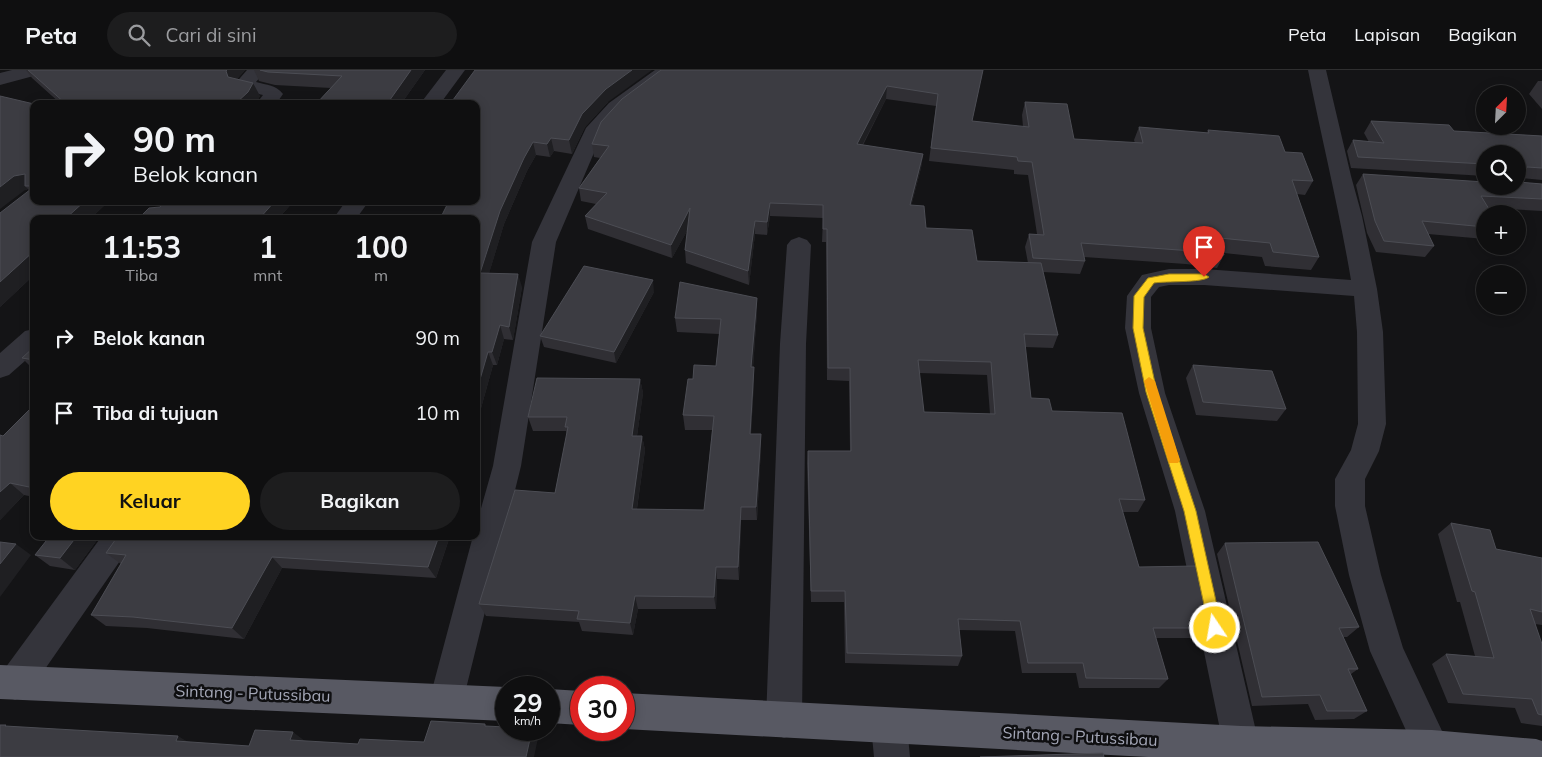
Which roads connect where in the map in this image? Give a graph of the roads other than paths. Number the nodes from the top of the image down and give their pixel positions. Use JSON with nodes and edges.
{"nodes":[{"id":1,"x":34,"y":70,"type":"edge"},
{"id":2,"x":257,"y":70,"type":"edge"},
{"id":3,"x":456,"y":70,"type":"edge"},
{"id":4,"x":667,"y":70,"type":"edge"},
{"id":5,"x":1317,"y":70,"type":"edge"},
{"id":6,"x":0,"y":79,"type":"edge"},
{"id":7,"x":269,"y":100,"type":"edge"},
{"id":8,"x":433,"y":100,"type":"edge"},
{"id":9,"x":355,"y":205,"type":"edge"},
{"id":10,"x":347,"y":215,"type":"edge"},
{"id":11,"x":799,"y":244,"type":"dead end"},
{"id":12,"x":1366,"y":289,"type":"junction"},
{"id":13,"x":30,"y":342,"type":"edge"},
{"id":14,"x":0,"y":368,"type":"edge"},
{"id":15,"x":117,"y":540,"type":"edge"},
{"id":16,"x":8,"y":682,"type":"edge"},
{"id":17,"x":446,"y":701,"type":"junction"},
{"id":18,"x":495,"y":703,"type":"edge"},
{"id":19,"x":635,"y":712,"type":"edge"},
{"id":20,"x":784,"y":720,"type":"junction"},
{"id":21,"x":891,"y":741,"type":"edge"},
{"id":22,"x":1240,"y":744,"type":"junction"},
{"id":23,"x":1432,"y":748,"type":"junction"},
{"id":24,"x":1536,"y":757,"type":"edge"}],
"edges":[{"from":1,"to":6,"type":"street"},
{"from":2,"to":7,"type":"street"},
{"from":3,"to":8,"type":"street"},
{"from":4,"to":17,"type":"street"},
{"from":5,"to":12,"type":"street"},
{"from":9,"to":10,"type":"street"},
{"from":11,"to":20,"type":"street"},
{"from":12,"to":22,"type":"street"},
{"from":12,"to":23,"type":"street"},
{"from":13,"to":14,"type":"street"},
{"from":15,"to":16,"type":"street"},
{"from":16,"to":17,"type":"highway","name":"Sintang - Putussibau"},
{"from":17,"to":18,"type":"highway","name":"Sintang - Putussibau"},
{"from":19,"to":20,"type":"highway","name":"Sintang - Putussibau"},
{"from":20,"to":21,"type":"highway","name":"Sintang - Putussibau"},
{"from":21,"to":22,"type":"highway","name":"Sintang - Putussibau"},
{"from":22,"to":23,"type":"highway","name":"Sintang - Putussibau"},
{"from":23,"to":24,"type":"highway","name":"Sintang - Putussibau"}]}
